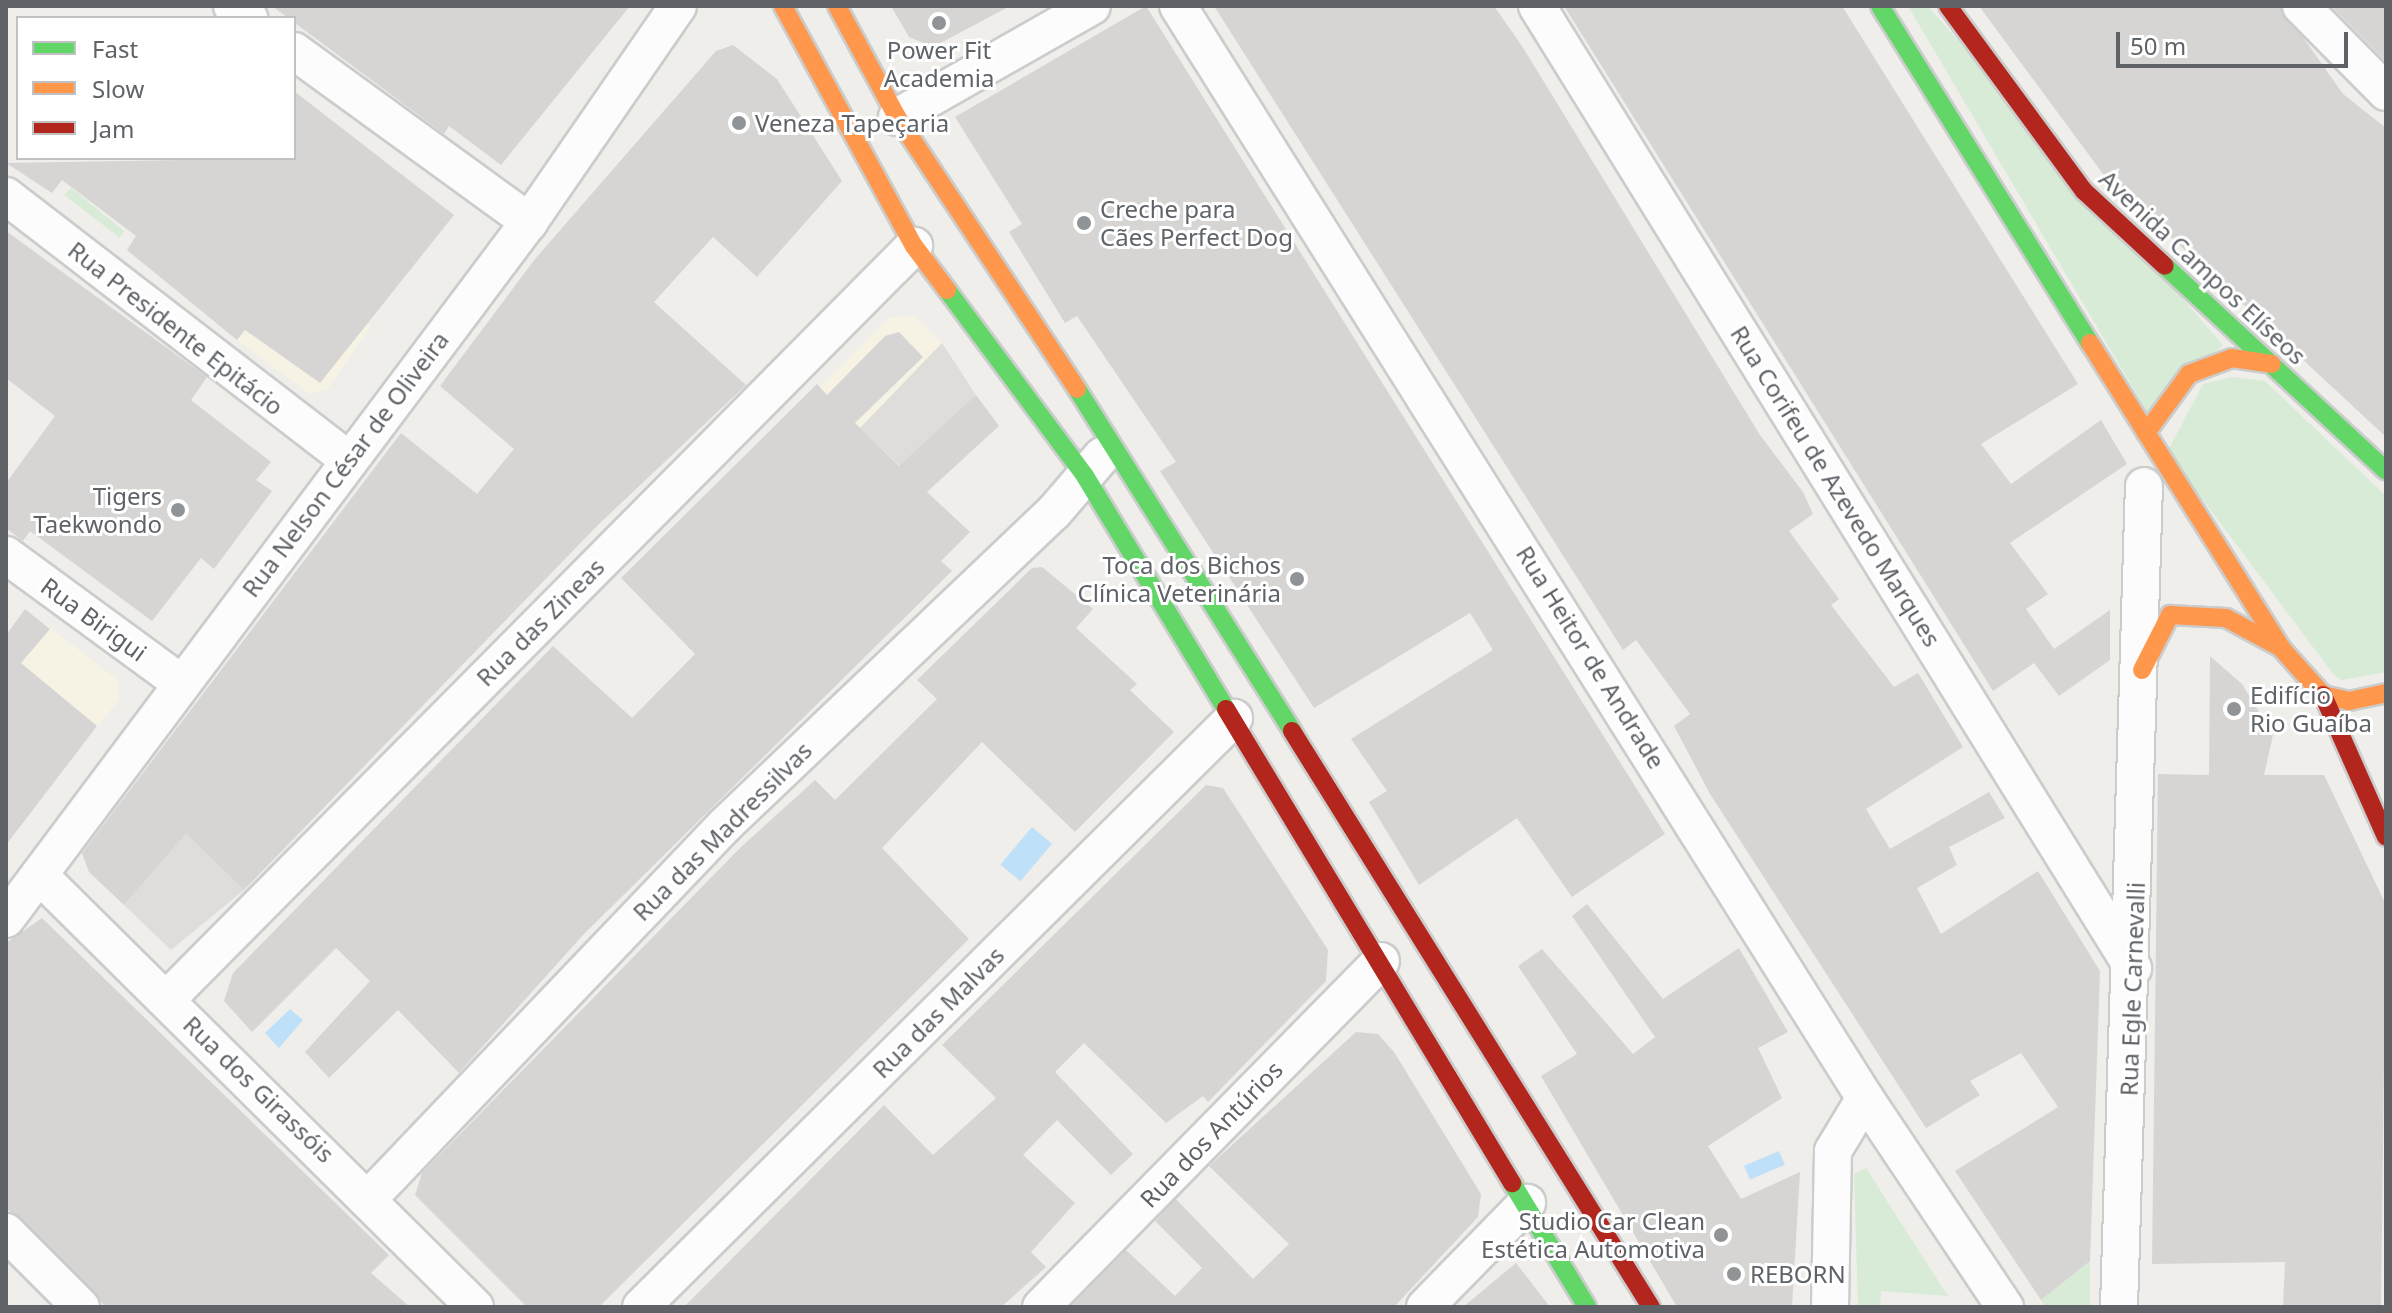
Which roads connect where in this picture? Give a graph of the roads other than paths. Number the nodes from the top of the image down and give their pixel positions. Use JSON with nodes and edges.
{"nodes":[{"id":1,"x":678,"y":6,"type":"edge"},
{"id":2,"x":783,"y":6,"type":"edge"},
{"id":3,"x":837,"y":6,"type":"edge"},
{"id":4,"x":1092,"y":6,"type":"edge"},
{"id":5,"x":1178,"y":6,"type":"edge"},
{"id":6,"x":1537,"y":6,"type":"edge"},
{"id":7,"x":1880,"y":6,"type":"edge"},
{"id":8,"x":1948,"y":6,"type":"edge"},
{"id":9,"x":2301,"y":6,"type":"edge"},
{"id":10,"x":296,"y":52,"type":"edge"},
{"id":11,"x":2386,"y":92,"type":"edge"},
{"id":12,"x":897,"y":117,"type":"junction"},
{"id":13,"x":6,"y":196,"type":"edge"},
{"id":14,"x":529,"y":222,"type":"junction"},
{"id":15,"x":914,"y":246,"type":"junction"},
{"id":16,"x":2272,"y":364,"type":"junction"},
{"id":17,"x":2146,"y":433,"type":"junction"},
{"id":18,"x":1113,"y":444,"type":"junction"},
{"id":19,"x":347,"y":459,"type":"junction"},
{"id":20,"x":2386,"y":471,"type":"edge"},
{"id":21,"x":1085,"y":476,"type":"junction"},
{"id":22,"x":2144,"y":486,"type":"dead end"},
{"id":23,"x":6,"y":555,"type":"edge"},
{"id":24,"x":2281,"y":648,"type":"junction"},
{"id":25,"x":2142,"y":670,"type":"junction"},
{"id":26,"x":181,"y":683,"type":"junction"},
{"id":27,"x":2386,"y":693,"type":"edge"},
{"id":28,"x":2323,"y":695,"type":"junction"},
{"id":29,"x":1234,"y":718,"type":"junction"},
{"id":30,"x":2386,"y":837,"type":"edge"},
{"id":31,"x":39,"y":875,"type":"junction"},
{"id":32,"x":6,"y":918,"type":"edge"},
{"id":33,"x":1381,"y":961,"type":"junction"},
{"id":34,"x":2133,"y":968,"type":"junction"},
{"id":35,"x":167,"y":999,"type":"junction"},
{"id":36,"x":1865,"y":1098,"type":"junction"},
{"id":37,"x":370,"y":1197,"type":"junction"},
{"id":38,"x":1527,"y":1203,"type":"junction"},
{"id":39,"x":6,"y":1232,"type":"edge"},
{"id":40,"x":81,"y":1307,"type":"edge"},
{"id":41,"x":475,"y":1307,"type":"edge"},
{"id":42,"x":641,"y":1307,"type":"edge"},
{"id":43,"x":1041,"y":1307,"type":"edge"},
{"id":44,"x":1425,"y":1307,"type":"edge"},
{"id":45,"x":1587,"y":1307,"type":"edge"},
{"id":46,"x":1651,"y":1307,"type":"edge"},
{"id":47,"x":1830,"y":1307,"type":"edge"},
{"id":48,"x":2005,"y":1307,"type":"edge"},
{"id":49,"x":2119,"y":1307,"type":"edge"}],
"edges":[{"from":1,"to":14,"type":"street","name":"Rua Nelson César de Oliveira"},
{"from":2,"to":15,"type":"main road"},
{"from":3,"to":12,"type":"main road"},
{"from":4,"to":12,"type":"street"},
{"from":5,"to":36,"type":"street","name":"Rua Heitor de Andrade"},
{"from":6,"to":34,"type":"street","name":"Rua Corifeu de Azevedo Marques"},
{"from":7,"to":17,"type":"main road"},
{"from":8,"to":16,"type":"main road","name":"Avenida Campos Elíseos"},
{"from":9,"to":11,"type":"street"},
{"from":10,"to":14,"type":"street"},
{"from":12,"to":18,"type":"main road"},
{"from":13,"to":19,"type":"street","name":"Rua Presidente Epitácio"},
{"from":14,"to":19,"type":"street","name":"Rua Nelson César de Oliveira"},
{"from":15,"to":21,"type":"main road"},
{"from":15,"to":35,"type":"street","name":"Rua das Zineas"},
{"from":16,"to":17,"type":"main road"},
{"from":16,"to":20,"type":"main road","name":"Avenida Campos Elíseos"},
{"from":17,"to":24,"type":"main road"},
{"from":18,"to":21,"type":"street","name":"Rua das Madressilvas"},
{"from":18,"to":46,"type":"main road"},
{"from":19,"to":26,"type":"street","name":"Rua Nelson César de Oliveira"},
{"from":21,"to":29,"type":"main road"},
{"from":21,"to":37,"type":"street","name":"Rua das Madressilvas"},
{"from":22,"to":25,"type":"street","name":"Rua Egle Carnevalli"},
{"from":23,"to":26,"type":"street","name":"Rua Birigui"},
{"from":24,"to":25,"type":"main road"},
{"from":24,"to":28,"type":"main road"},
{"from":25,"to":34,"type":"street","name":"Rua Egle Carnevalli"},
{"from":26,"to":31,"type":"street","name":"Rua Nelson César de Oliveira"},
{"from":27,"to":28,"type":"main road"},
{"from":28,"to":30,"type":"main road"},
{"from":29,"to":33,"type":"main road"},
{"from":29,"to":42,"type":"street","name":"Rua das Malvas"},
{"from":31,"to":32,"type":"street","name":"Rua Nelson César de Oliveira"},
{"from":31,"to":35,"type":"street","name":"Rua dos Girassóis"},
{"from":33,"to":38,"type":"main road"},
{"from":33,"to":43,"type":"street","name":"Rua dos Antúrios"},
{"from":34,"to":49,"type":"street","name":"Rua Egle Carnevalli"},
{"from":35,"to":37,"type":"street","name":"Rua dos Girassóis"},
{"from":36,"to":47,"type":"street"},
{"from":36,"to":48,"type":"street","name":"Rua Heitor de Andrade"},
{"from":37,"to":41,"type":"street","name":"Rua dos Girassóis"},
{"from":38,"to":44,"type":"street"},
{"from":38,"to":45,"type":"main road"},
{"from":39,"to":40,"type":"street"}]}
